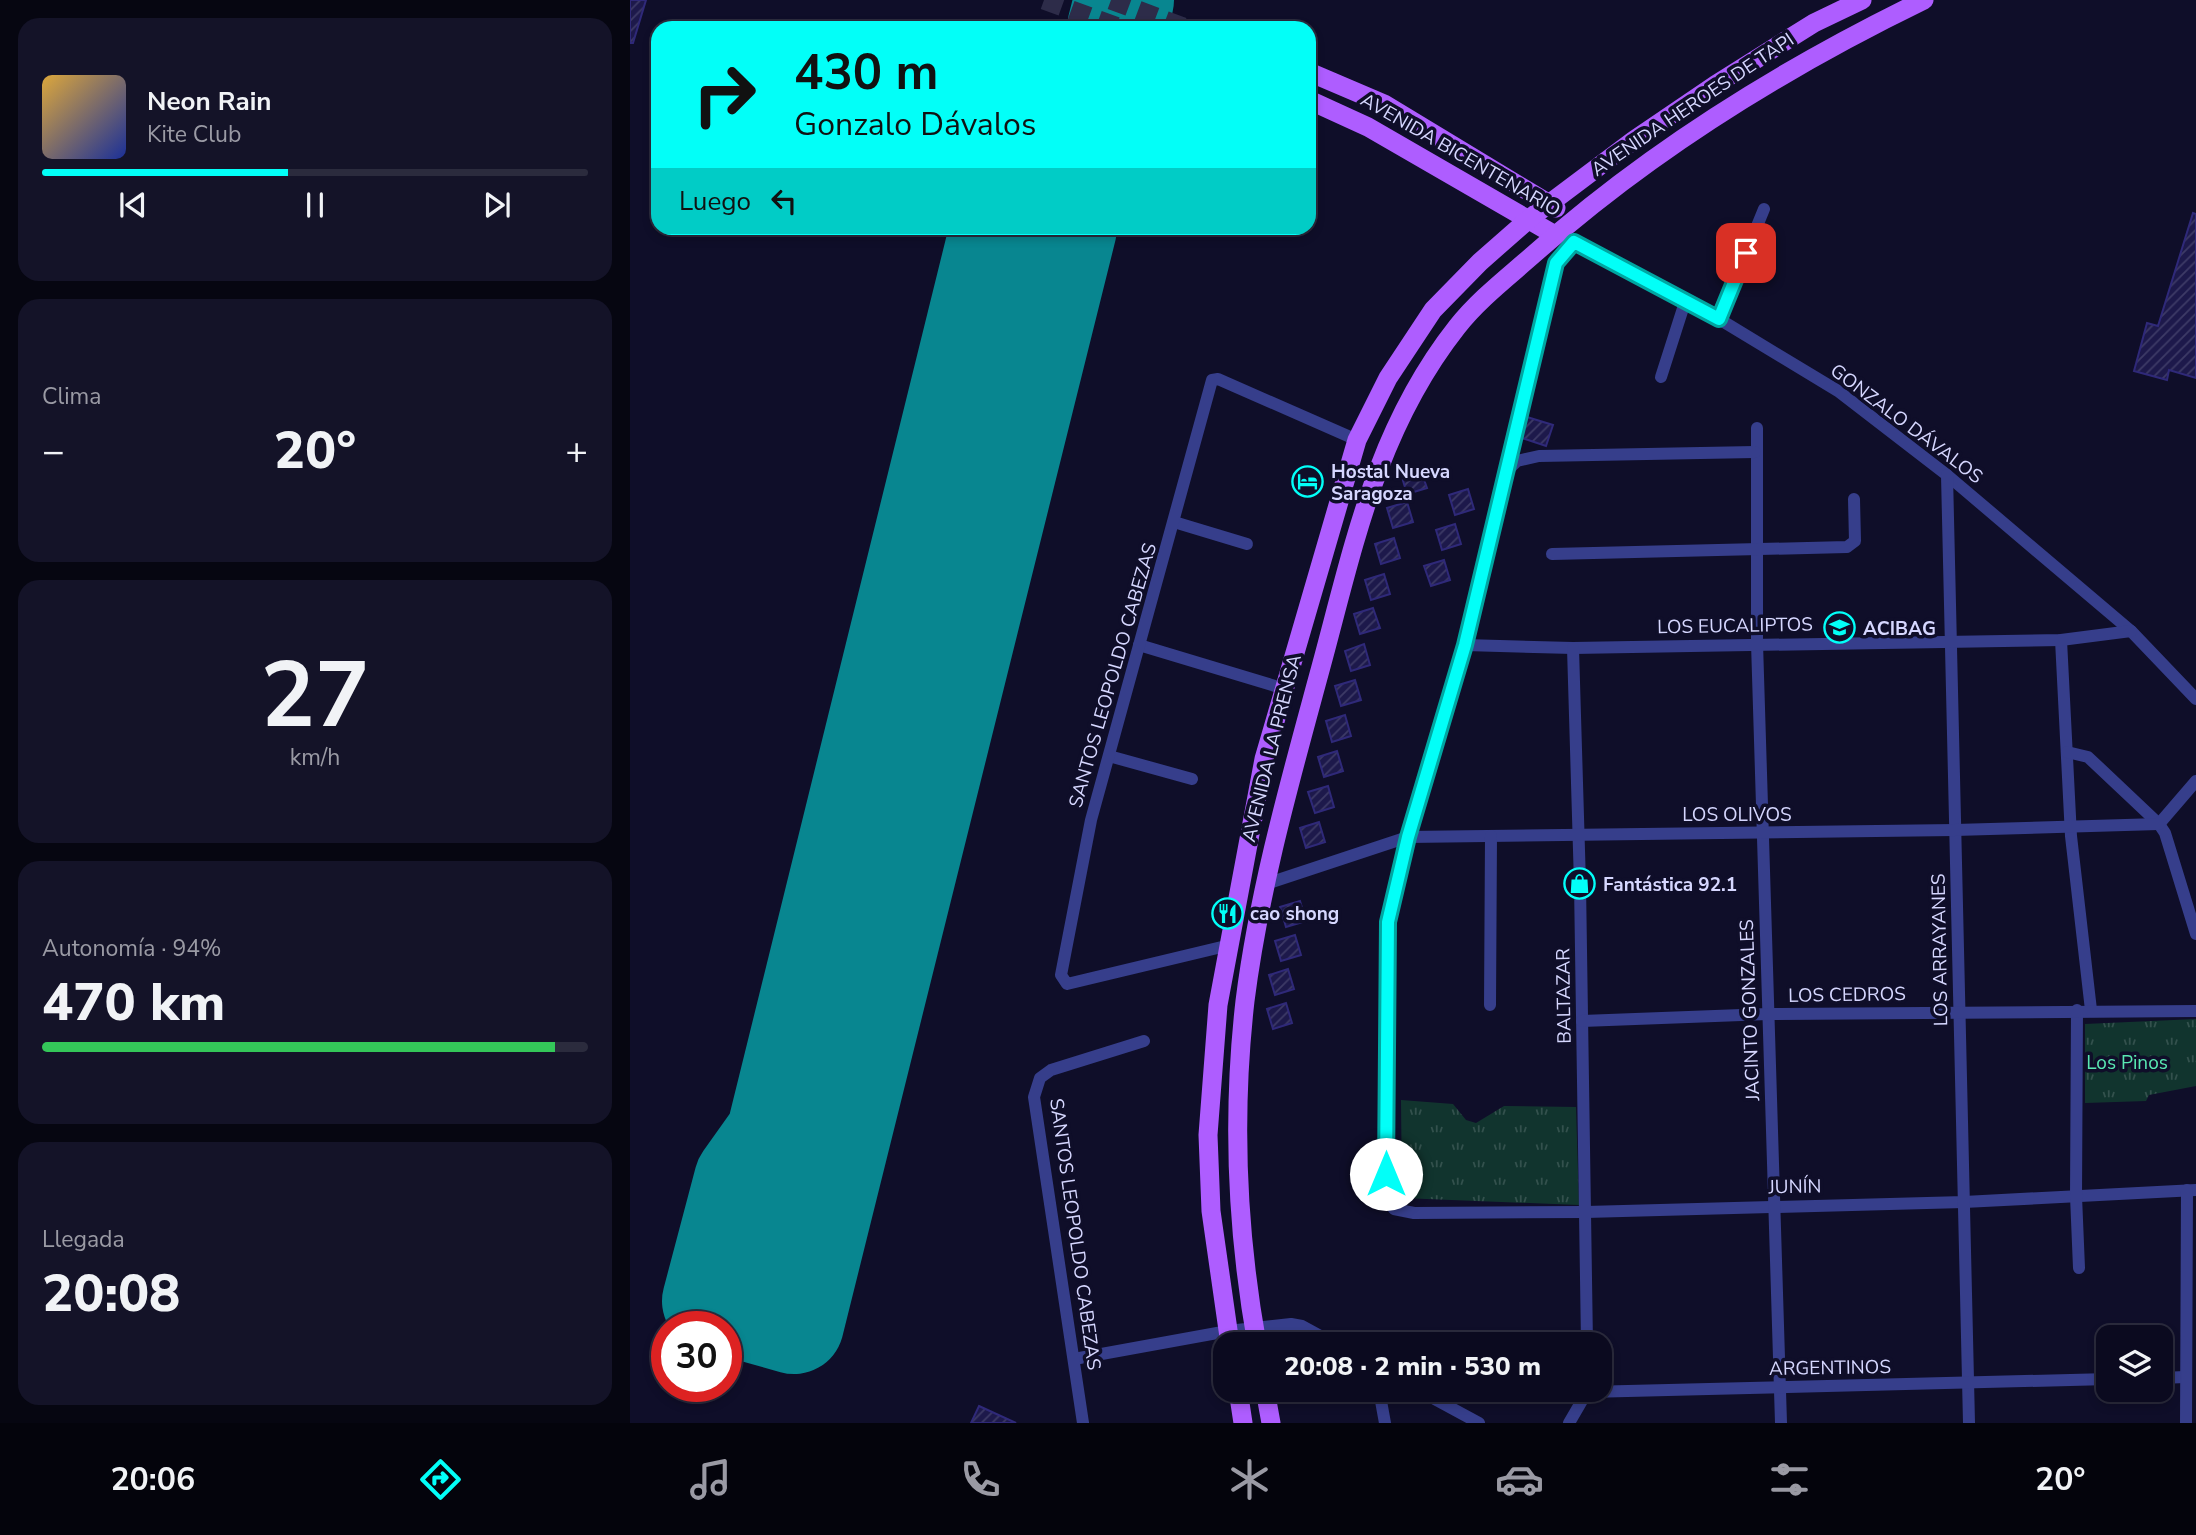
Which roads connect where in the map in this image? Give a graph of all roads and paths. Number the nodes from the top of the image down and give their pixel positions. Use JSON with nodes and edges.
{"nodes":[{"id":1,"x":1861,"y":0,"type":"edge"},
{"id":2,"x":1924,"y":0,"type":"edge"},
{"id":3,"x":1316,"y":75,"type":"edge"},
{"id":4,"x":1316,"y":103,"type":"edge"},
{"id":5,"x":1548,"y":203,"type":"junction"},
{"id":6,"x":1764,"y":209,"type":"dead end"},
{"id":7,"x":1529,"y":219,"type":"junction"},
{"id":8,"x":1574,"y":220,"type":"junction"},
{"id":9,"x":1564,"y":239,"type":"junction"},
{"id":10,"x":1685,"y":302,"type":"junction"},
{"id":11,"x":1719,"y":319,"type":"junction"},
{"id":12,"x":1661,"y":377,"type":"dead end"},
{"id":13,"x":1757,"y":428,"type":"dead end"},
{"id":14,"x":1356,"y":440,"type":"junction"},
{"id":15,"x":1755,"y":452,"type":"junction"},
{"id":16,"x":1508,"y":471,"type":"junction"},
{"id":17,"x":1947,"y":475,"type":"junction"},
{"id":18,"x":1854,"y":499,"type":"dead end"},
{"id":19,"x":1174,"y":522,"type":"junction"},
{"id":20,"x":1247,"y":544,"type":"dead end"},
{"id":21,"x":1754,"y":549,"type":"junction"},
{"id":22,"x":1552,"y":554,"type":"dead end"},
{"id":23,"x":2131,"y":631,"type":"junction"},
{"id":24,"x":1951,"y":640,"type":"junction"},
{"id":25,"x":2061,"y":640,"type":"junction"},
{"id":26,"x":1757,"y":643,"type":"junction"},
{"id":27,"x":1139,"y":645,"type":"junction"},
{"id":28,"x":1465,"y":645,"type":"junction"},
{"id":29,"x":1573,"y":648,"type":"junction"},
{"id":30,"x":1285,"y":689,"type":"junction"},
{"id":31,"x":2196,"y":699,"type":"edge"},
{"id":32,"x":2067,"y":752,"type":"junction"},
{"id":33,"x":1110,"y":756,"type":"junction"},
{"id":34,"x":1192,"y":779,"type":"dead end"},
{"id":35,"x":2196,"y":781,"type":"edge"},
{"id":36,"x":2159,"y":824,"type":"junction"},
{"id":37,"x":2072,"y":826,"type":"junction"},
{"id":38,"x":1955,"y":830,"type":"junction"},
{"id":39,"x":1763,"y":833,"type":"junction"},
{"id":40,"x":1579,"y":834,"type":"junction"},
{"id":41,"x":1491,"y":836,"type":"junction"},
{"id":42,"x":1408,"y":837,"type":"junction"},
{"id":43,"x":1266,"y":884,"type":"junction"},
{"id":44,"x":2196,"y":934,"type":"edge"},
{"id":45,"x":1230,"y":945,"type":"junction"},
{"id":46,"x":1490,"y":1004,"type":"dead end"},
{"id":47,"x":2077,"y":1010,"type":"junction"},
{"id":48,"x":2091,"y":1010,"type":"junction"},
{"id":49,"x":2196,"y":1011,"type":"edge"},
{"id":50,"x":1959,"y":1012,"type":"junction"},
{"id":51,"x":1768,"y":1014,"type":"junction"},
{"id":52,"x":1582,"y":1021,"type":"junction"},
{"id":53,"x":1144,"y":1041,"type":"dead end"},
{"id":54,"x":2192,"y":1190,"type":"edge"},
{"id":55,"x":2076,"y":1196,"type":"junction"},
{"id":56,"x":1964,"y":1202,"type":"junction"},
{"id":57,"x":1774,"y":1206,"type":"junction"},
{"id":58,"x":1586,"y":1212,"type":"junction"},
{"id":59,"x":2079,"y":1268,"type":"dead end"},
{"id":60,"x":1228,"y":1332,"type":"edge"},
{"id":61,"x":1255,"y":1332,"type":"edge"},
{"id":62,"x":1274,"y":1332,"type":"edge"},
{"id":63,"x":1313,"y":1332,"type":"edge"},
{"id":64,"x":1587,"y":1332,"type":"edge"},
{"id":65,"x":1213,"y":1340,"type":"edge"},
{"id":66,"x":1074,"y":1359,"type":"junction"},
{"id":67,"x":2185,"y":1377,"type":"junction"},
{"id":68,"x":2173,"y":1378,"type":"edge"},
{"id":69,"x":2096,"y":1379,"type":"edge"},
{"id":70,"x":1968,"y":1383,"type":"junction"},
{"id":71,"x":1780,"y":1387,"type":"junction"},
{"id":72,"x":1612,"y":1390,"type":"edge"},
{"id":73,"x":1240,"y":1402,"type":"edge"},
{"id":74,"x":1267,"y":1402,"type":"edge"},
{"id":75,"x":1381,"y":1402,"type":"edge"},
{"id":76,"x":1440,"y":1402,"type":"edge"},
{"id":77,"x":1581,"y":1402,"type":"edge"},
{"id":78,"x":1083,"y":1423,"type":"edge"},
{"id":79,"x":1243,"y":1423,"type":"edge"},
{"id":80,"x":1271,"y":1423,"type":"edge"},
{"id":81,"x":1385,"y":1423,"type":"edge"},
{"id":82,"x":1479,"y":1423,"type":"edge"},
{"id":83,"x":1569,"y":1423,"type":"edge"},
{"id":84,"x":1781,"y":1423,"type":"edge"},
{"id":85,"x":1969,"y":1423,"type":"edge"},
{"id":86,"x":2186,"y":1423,"type":"edge"}],
"edges":[{"from":1,"to":5,"type":"main road","name":"AVENIDA HEROES DE TAPI"},
{"from":2,"to":8,"type":"main road","name":"AVENIDA HEROES DE TAPI"},
{"from":3,"to":5,"type":"main road","name":"AVENIDA BICENTENARIO"},
{"from":4,"to":7,"type":"main road","name":"AVENIDA BICENTENARIO"},
{"from":5,"to":7,"type":"main road","name":"AVENIDA HEROES DE TAPI"},
{"from":5,"to":8,"type":"main road","name":"AVENIDA BICENTENARIO"},
{"from":6,"to":11,"type":"street"},
{"from":7,"to":9,"type":"main road","name":"AVENIDA BICENTENARIO"},
{"from":7,"to":14,"type":"main road","name":"AVENIDA LA PRENSA"},
{"from":8,"to":9,"type":"main road","name":"AVENIDA HEROES DE TAPI"},
{"from":9,"to":10,"type":"street","name":"GONZALO DÁVALOS"},
{"from":9,"to":16,"type":"street"},
{"from":9,"to":43,"type":"main road","name":"AVENIDA LA PRENSA"},
{"from":10,"to":11,"type":"street","name":"GONZALO DÁVALOS"},
{"from":10,"to":12,"type":"street"},
{"from":11,"to":17,"type":"street","name":"GONZALO DÁVALOS"},
{"from":13,"to":15,"type":"street","name":"JACINTO GONZALES"},
{"from":14,"to":19,"type":"street","name":"SANTOS LEOPOLDO CABEZAS"},
{"from":14,"to":30,"type":"main road","name":"AVENIDA LA PRENSA"},
{"from":15,"to":16,"type":"street"},
{"from":15,"to":21,"type":"street","name":"JACINTO GONZALES"},
{"from":16,"to":28,"type":"street"},
{"from":17,"to":23,"type":"street","name":"GONZALO DÁVALOS"},
{"from":17,"to":24,"type":"street","name":"LOS ARRAYANES"},
{"from":18,"to":21,"type":"street"},
{"from":19,"to":20,"type":"street"},
{"from":19,"to":27,"type":"street","name":"SANTOS LEOPOLDO CABEZAS"},
{"from":21,"to":22,"type":"street"},
{"from":21,"to":26,"type":"street","name":"JACINTO GONZALES"},
{"from":23,"to":25,"type":"street","name":"LOS EUCALIPTOS"},
{"from":23,"to":31,"type":"street","name":"GONZALO DÁVALOS"},
{"from":24,"to":25,"type":"street","name":"LOS EUCALIPTOS"},
{"from":24,"to":26,"type":"street","name":"LOS EUCALIPTOS"},
{"from":24,"to":38,"type":"street","name":"LOS ARRAYANES"},
{"from":25,"to":32,"type":"street"},
{"from":26,"to":29,"type":"street","name":"LOS EUCALIPTOS"},
{"from":26,"to":39,"type":"street","name":"JACINTO GONZALES"},
{"from":27,"to":30,"type":"street"},
{"from":27,"to":33,"type":"street","name":"SANTOS LEOPOLDO CABEZAS"},
{"from":28,"to":29,"type":"street","name":"LOS EUCALIPTOS"},
{"from":28,"to":42,"type":"street"},
{"from":29,"to":40,"type":"street","name":"BALTAZAR"},
{"from":30,"to":45,"type":"main road","name":"AVENIDA LA PRENSA"},
{"from":32,"to":36,"type":"street"},
{"from":32,"to":37,"type":"street"},
{"from":33,"to":34,"type":"street"},
{"from":33,"to":45,"type":"street","name":"SANTOS LEOPOLDO CABEZAS"},
{"from":35,"to":36,"type":"street"},
{"from":36,"to":37,"type":"street","name":"LOS OLIVOS"},
{"from":36,"to":44,"type":"street"},
{"from":37,"to":38,"type":"street","name":"LOS OLIVOS"},
{"from":37,"to":48,"type":"street"},
{"from":38,"to":39,"type":"street","name":"LOS OLIVOS"},
{"from":38,"to":50,"type":"street","name":"LOS ARRAYANES"},
{"from":39,"to":40,"type":"street","name":"LOS OLIVOS"},
{"from":39,"to":51,"type":"street","name":"JACINTO GONZALES"},
{"from":40,"to":41,"type":"street","name":"LOS OLIVOS"},
{"from":40,"to":52,"type":"street","name":"BALTAZAR"},
{"from":41,"to":42,"type":"street","name":"LOS OLIVOS"},
{"from":41,"to":46,"type":"street"},
{"from":42,"to":43,"type":"street","name":"LOS OLIVOS"},
{"from":42,"to":58,"type":"street","name":"JUNÍN"},
{"from":43,"to":61,"type":"main road","name":"AVENIDA LA PRENSA"},
{"from":45,"to":60,"type":"main road","name":"AVENIDA LA PRENSA"},
{"from":47,"to":48,"type":"street","name":"LOS CEDROS"},
{"from":47,"to":50,"type":"street","name":"LOS CEDROS"},
{"from":47,"to":55,"type":"street"},
{"from":48,"to":49,"type":"street","name":"LOS CEDROS"},
{"from":50,"to":51,"type":"street","name":"LOS CEDROS"},
{"from":50,"to":56,"type":"street","name":"LOS ARRAYANES"},
{"from":51,"to":52,"type":"street","name":"LOS CEDROS"},
{"from":51,"to":57,"type":"street","name":"JACINTO GONZALES"},
{"from":52,"to":58,"type":"street","name":"BALTAZAR"},
{"from":53,"to":66,"type":"street","name":"SANTOS LEOPOLDO CABEZAS"},
{"from":54,"to":55,"type":"street","name":"JUNÍN"},
{"from":54,"to":67,"type":"street"},
{"from":55,"to":56,"type":"street","name":"JUNÍN"},
{"from":55,"to":59,"type":"street"},
{"from":56,"to":57,"type":"street","name":"JUNÍN"},
{"from":56,"to":70,"type":"street","name":"LOS ARRAYANES"},
{"from":57,"to":58,"type":"street","name":"JUNÍN"},
{"from":57,"to":71,"type":"street","name":"JACINTO GONZALES"},
{"from":58,"to":64,"type":"street","name":"BALTAZAR"},
{"from":62,"to":63,"type":"street"},
{"from":65,"to":66,"type":"street"},
{"from":66,"to":78,"type":"street","name":"SANTOS LEOPOLDO CABEZAS"},
{"from":67,"to":68,"type":"street"},
{"from":67,"to":86,"type":"street"},
{"from":69,"to":70,"type":"street","name":"ARGENTINOS"},
{"from":70,"to":71,"type":"street","name":"ARGENTINOS"},
{"from":70,"to":85,"type":"street","name":"LOS ARRAYANES"},
{"from":71,"to":72,"type":"street","name":"ARGENTINOS"},
{"from":71,"to":84,"type":"street","name":"JACINTO GONZALES"},
{"from":73,"to":79,"type":"main road"},
{"from":74,"to":80,"type":"main road"},
{"from":75,"to":81,"type":"street"},
{"from":76,"to":82,"type":"street"},
{"from":77,"to":83,"type":"street","name":"ARGENTINOS"}]}
